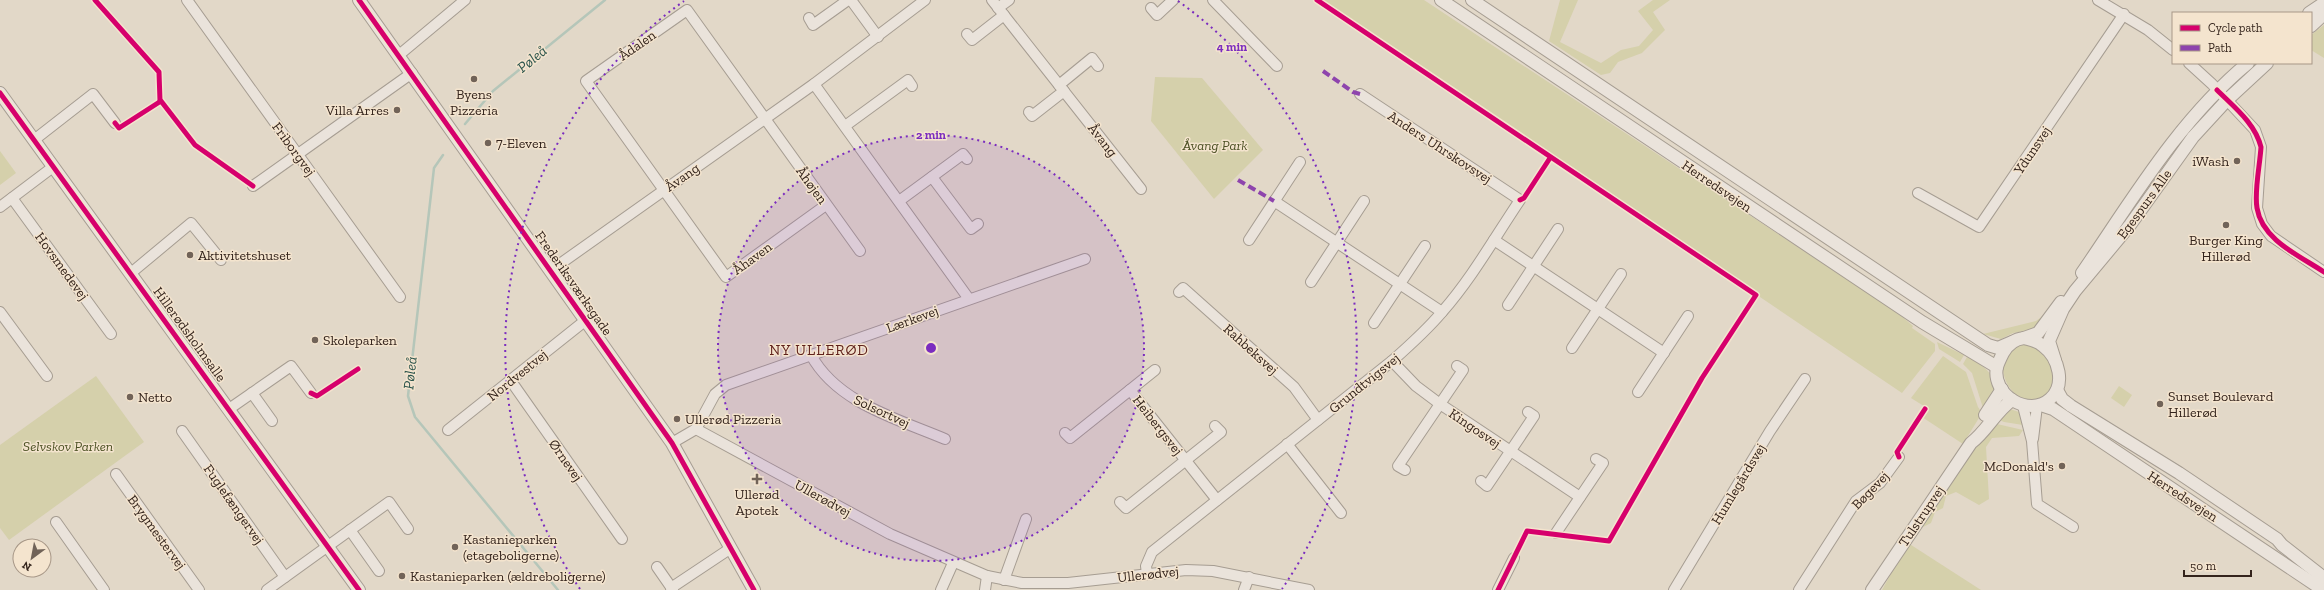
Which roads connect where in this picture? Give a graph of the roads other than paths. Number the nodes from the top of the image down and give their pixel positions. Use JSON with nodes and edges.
{"nodes":[{"id":1,"x":187,"y":0,"type":"edge"},
{"id":2,"x":359,"y":0,"type":"edge"},
{"id":3,"x":465,"y":0,"type":"edge"},
{"id":4,"x":848,"y":0,"type":"edge"},
{"id":5,"x":851,"y":0,"type":"edge"},
{"id":6,"x":925,"y":0,"type":"edge"},
{"id":7,"x":1009,"y":0,"type":"edge"},
{"id":8,"x":1173,"y":0,"type":"edge"},
{"id":9,"x":1213,"y":0,"type":"edge"},
{"id":10,"x":1441,"y":0,"type":"edge"},
{"id":11,"x":1472,"y":0,"type":"edge"},
{"id":12,"x":2098,"y":0,"type":"edge"},
{"id":13,"x":2324,"y":3,"type":"edge"},
{"id":14,"x":998,"y":8,"type":"edge"},
{"id":15,"x":1151,"y":8,"type":"dead end"},
{"id":16,"x":2310,"y":12,"type":"edge"},
{"id":17,"x":2124,"y":14,"type":"junction"},
{"id":18,"x":2324,"y":14,"type":"edge"},
{"id":19,"x":809,"y":18,"type":"dead end"},
{"id":20,"x":2312,"y":25,"type":"edge"},
{"id":21,"x":967,"y":34,"type":"dead end"},
{"id":22,"x":878,"y":37,"type":"junction"},
{"id":23,"x":2172,"y":49,"type":"edge"},
{"id":24,"x":399,"y":54,"type":"junction"},
{"id":25,"x":2190,"y":64,"type":"edge"},
{"id":26,"x":2247,"y":64,"type":"edge"},
{"id":27,"x":2266,"y":64,"type":"edge"},
{"id":28,"x":1098,"y":66,"type":"dead end"},
{"id":29,"x":1277,"y":66,"type":"dead end"},
{"id":30,"x":412,"y":74,"type":"junction"},
{"id":31,"x":814,"y":84,"type":"junction"},
{"id":32,"x":912,"y":86,"type":"dead end"},
{"id":33,"x":1061,"y":88,"type":"junction"},
{"id":34,"x":2218,"y":90,"type":"junction"},
{"id":35,"x":0,"y":93,"type":"edge"},
{"id":36,"x":1360,"y":94,"type":"dead end"},
{"id":37,"x":2227,"y":100,"type":"junction"},
{"id":38,"x":1029,"y":112,"type":"dead end"},
{"id":39,"x":764,"y":119,"type":"junction"},
{"id":40,"x":115,"y":123,"type":"dead end"},
{"id":41,"x":845,"y":126,"type":"junction"},
{"id":42,"x":34,"y":140,"type":"junction"},
{"id":43,"x":298,"y":154,"type":"junction"},
{"id":44,"x":967,"y":159,"type":"dead end"},
{"id":45,"x":1300,"y":162,"type":"dead end"},
{"id":46,"x":53,"y":167,"type":"junction"},
{"id":47,"x":932,"y":177,"type":"junction"},
{"id":48,"x":254,"y":186,"type":"dead end"},
{"id":49,"x":1141,"y":189,"type":"dead end"},
{"id":50,"x":664,"y":190,"type":"junction"},
{"id":51,"x":1918,"y":193,"type":"dead end"},
{"id":52,"x":12,"y":198,"type":"junction"},
{"id":53,"x":1520,"y":200,"type":"joint"},
{"id":54,"x":1274,"y":201,"type":"junction"},
{"id":55,"x":1364,"y":201,"type":"dead end"},
{"id":56,"x":899,"y":202,"type":"junction"},
{"id":57,"x":826,"y":205,"type":"junction"},
{"id":58,"x":0,"y":207,"type":"edge"},
{"id":59,"x":978,"y":224,"type":"dead end"},
{"id":60,"x":1558,"y":229,"type":"dead end"},
{"id":61,"x":1249,"y":240,"type":"dead end"},
{"id":62,"x":1494,"y":240,"type":"junction"},
{"id":63,"x":1337,"y":243,"type":"junction"},
{"id":64,"x":1424,"y":246,"type":"dead end"},
{"id":65,"x":860,"y":251,"type":"dead end"},
{"id":66,"x":1085,"y":259,"type":"dead end"},
{"id":67,"x":221,"y":260,"type":"dead end"},
{"id":68,"x":1534,"y":266,"type":"junction"},
{"id":69,"x":550,"y":271,"type":"junction"},
{"id":70,"x":2324,"y":272,"type":"edge"},
{"id":71,"x":131,"y":273,"type":"junction"},
{"id":72,"x":1621,"y":274,"type":"dead end"},
{"id":73,"x":1311,"y":282,"type":"dead end"},
{"id":74,"x":1399,"y":284,"type":"junction"},
{"id":75,"x":1179,"y":292,"type":"dead end"},
{"id":76,"x":400,"y":297,"type":"dead end"},
{"id":77,"x":969,"y":299,"type":"junction"},
{"id":78,"x":1508,"y":305,"type":"dead end"},
{"id":79,"x":1598,"y":309,"type":"junction"},
{"id":80,"x":0,"y":312,"type":"edge"},
{"id":81,"x":1442,"y":312,"type":"junction"},
{"id":82,"x":1688,"y":316,"type":"dead end"},
{"id":83,"x":586,"y":320,"type":"junction"},
{"id":84,"x":1374,"y":323,"type":"dead end"},
{"id":85,"x":111,"y":334,"type":"dead end"},
{"id":86,"x":2024,"y":338,"type":"junction"},
{"id":87,"x":2012,"y":342,"type":"junction"},
{"id":88,"x":1572,"y":348,"type":"dead end"},
{"id":89,"x":1664,"y":353,"type":"junction"},
{"id":90,"x":811,"y":355,"type":"junction"},
{"id":91,"x":2055,"y":360,"type":"junction"},
{"id":92,"x":1392,"y":361,"type":"junction"},
{"id":93,"x":1457,"y":366,"type":"dead end"},
{"id":94,"x":1997,"y":367,"type":"junction"},
{"id":95,"x":1155,"y":370,"type":"dead end"},
{"id":96,"x":47,"y":376,"type":"dead end"},
{"id":97,"x":511,"y":380,"type":"junction"},
{"id":98,"x":1805,"y":380,"type":"dead end"},
{"id":99,"x":2002,"y":389,"type":"junction"},
{"id":100,"x":1130,"y":390,"type":"junction"},
{"id":101,"x":2057,"y":390,"type":"junction"},
{"id":102,"x":1638,"y":392,"type":"dead end"},
{"id":103,"x":252,"y":393,"type":"junction"},
{"id":104,"x":311,"y":393,"type":"dead end"},
{"id":105,"x":2017,"y":403,"type":"junction"},
{"id":106,"x":1440,"y":404,"type":"junction"},
{"id":107,"x":2039,"y":406,"type":"junction"},
{"id":108,"x":229,"y":409,"type":"junction"},
{"id":109,"x":1528,"y":412,"type":"dead end"},
{"id":110,"x":1318,"y":420,"type":"junction"},
{"id":111,"x":272,"y":421,"type":"dead end"},
{"id":112,"x":1216,"y":426,"type":"dead end"},
{"id":113,"x":696,"y":429,"type":"junction"},
{"id":114,"x":448,"y":430,"type":"dead end"},
{"id":115,"x":182,"y":431,"type":"dead end"},
{"id":116,"x":1065,"y":432,"type":"dead end"},
{"id":117,"x":945,"y":439,"type":"dead end"},
{"id":118,"x":2032,"y":441,"type":"junction"},
{"id":119,"x":672,"y":443,"type":"junction"},
{"id":120,"x":1971,"y":443,"type":"junction"},
{"id":121,"x":1288,"y":444,"type":"junction"},
{"id":122,"x":1510,"y":451,"type":"junction"},
{"id":123,"x":1899,"y":457,"type":"dead end"},
{"id":124,"x":1596,"y":459,"type":"dead end"},
{"id":125,"x":1186,"y":460,"type":"junction"},
{"id":126,"x":1405,"y":470,"type":"dead end"},
{"id":127,"x":116,"y":474,"type":"dead end"},
{"id":128,"x":1481,"y":481,"type":"dead end"},
{"id":129,"x":1580,"y":497,"type":"junction"},
{"id":130,"x":1217,"y":500,"type":"junction"},
{"id":131,"x":1120,"y":502,"type":"dead end"},
{"id":132,"x":1341,"y":513,"type":"dead end"},
{"id":133,"x":1026,"y":519,"type":"dead end"},
{"id":134,"x":56,"y":522,"type":"dead end"},
{"id":135,"x":2073,"y":527,"type":"dead end"},
{"id":136,"x":408,"y":528,"type":"dead end"},
{"id":137,"x":350,"y":530,"type":"junction"},
{"id":138,"x":1556,"y":533,"type":"dead end"},
{"id":139,"x":622,"y":539,"type":"dead end"},
{"id":140,"x":2277,"y":539,"type":"junction"},
{"id":141,"x":327,"y":546,"type":"junction"},
{"id":142,"x":731,"y":548,"type":"junction"},
{"id":143,"x":1514,"y":558,"type":"dead end"},
{"id":144,"x":953,"y":563,"type":"junction"},
{"id":145,"x":657,"y":567,"type":"dead end"},
{"id":146,"x":2324,"y":570,"type":"edge"},
{"id":147,"x":379,"y":571,"type":"dead end"},
{"id":148,"x":1147,"y":574,"type":"junction"},
{"id":149,"x":987,"y":576,"type":"junction"},
{"id":150,"x":285,"y":577,"type":"junction"},
{"id":151,"x":1249,"y":577,"type":"junction"},
{"id":152,"x":2324,"y":578,"type":"edge"},
{"id":153,"x":1004,"y":580,"type":"junction"},
{"id":154,"x":1043,"y":587,"type":"edge"},
{"id":155,"x":271,"y":589,"type":"edge"},
{"id":156,"x":672,"y":589,"type":"edge"},
{"id":157,"x":104,"y":590,"type":"edge"},
{"id":158,"x":199,"y":590,"type":"edge"},
{"id":159,"x":359,"y":590,"type":"edge"},
{"id":160,"x":754,"y":590,"type":"edge"},
{"id":161,"x":941,"y":590,"type":"edge"},
{"id":162,"x":985,"y":590,"type":"edge"},
{"id":163,"x":1244,"y":590,"type":"edge"},
{"id":164,"x":1309,"y":590,"type":"edge"},
{"id":165,"x":1498,"y":590,"type":"edge"},
{"id":166,"x":1674,"y":590,"type":"edge"},
{"id":167,"x":1798,"y":590,"type":"edge"},
{"id":168,"x":1872,"y":590,"type":"edge"},
{"id":169,"x":2323,"y":590,"type":"edge"}],
"edges":[{"from":1,"to":43,"type":"street","name":"Friborgvej"},
{"from":2,"to":24,"type":"street","name":"Frederiksværksgade"},
{"from":3,"to":24,"type":"street"},
{"from":4,"to":19,"type":"street"},
{"from":5,"to":22,"type":"street"},
{"from":6,"to":22,"type":"street","name":"Åvang"},
{"from":7,"to":14,"type":"street"},
{"from":8,"to":15,"type":"street"},
{"from":9,"to":29,"type":"street"},
{"from":10,"to":94,"type":"street","name":"Herredsvejen"},
{"from":11,"to":87,"type":"street","name":"Herredsvejen"},
{"from":12,"to":17,"type":"street"},
{"from":13,"to":16,"type":"street"},
{"from":14,"to":21,"type":"street"},
{"from":14,"to":33,"type":"street","name":"Åvang"},
{"from":17,"to":23,"type":"street"},
{"from":17,"to":51,"type":"street","name":"Ydunsvej"},
{"from":18,"to":20,"type":"street"},
{"from":22,"to":31,"type":"street","name":"Åvang"},
{"from":24,"to":30,"type":"street","name":"Frederiksværksgade"},
{"from":25,"to":34,"type":"street"},
{"from":26,"to":34,"type":"street","name":"Egespurs Alle"},
{"from":27,"to":37,"type":"street","name":"Egespurs Alle"},
{"from":28,"to":33,"type":"street"},
{"from":30,"to":43,"type":"street"},
{"from":30,"to":69,"type":"street","name":"Frederiksværksgade"},
{"from":31,"to":39,"type":"street","name":"Åvang"},
{"from":31,"to":41,"type":"street"},
{"from":32,"to":41,"type":"street"},
{"from":33,"to":38,"type":"street"},
{"from":33,"to":49,"type":"street","name":"Åvang"},
{"from":34,"to":37,"type":"street"},
{"from":34,"to":86,"type":"street","name":"Egespurs Alle"},
{"from":35,"to":42,"type":"street","name":"Hillerødsholmsalle"},
{"from":36,"to":53,"type":"street","name":"Anders Uhrskovsvej"},
{"from":37,"to":70,"type":"street"},
{"from":37,"to":91,"type":"street","name":"Egespurs Alle"},
{"from":39,"to":50,"type":"street","name":"Åvang"},
{"from":39,"to":50,"type":"street","name":"Ådalen"},
{"from":39,"to":57,"type":"street","name":"Åhøjen"},
{"from":40,"to":42,"type":"street"},
{"from":41,"to":56,"type":"street"},
{"from":42,"to":46,"type":"street","name":"Hillerødsholmsalle"},
{"from":43,"to":48,"type":"street"},
{"from":43,"to":76,"type":"street","name":"Friborgvej"},
{"from":44,"to":47,"type":"street"},
{"from":45,"to":54,"type":"street"},
{"from":46,"to":52,"type":"street"},
{"from":46,"to":71,"type":"street","name":"Hillerødsholmsalle"},
{"from":47,"to":56,"type":"street"},
{"from":47,"to":59,"type":"street"},
{"from":50,"to":57,"type":"street","name":"Åhaven"},
{"from":50,"to":69,"type":"street","name":"Åvang"},
{"from":52,"to":58,"type":"street"},
{"from":52,"to":85,"type":"street","name":"Hovsmedevej"},
{"from":53,"to":62,"type":"street","name":"Grundtvigsvej"},
{"from":54,"to":61,"type":"street"},
{"from":54,"to":63,"type":"street"},
{"from":55,"to":63,"type":"street"},
{"from":56,"to":77,"type":"street"},
{"from":57,"to":65,"type":"street","name":"Åhøjen"},
{"from":60,"to":68,"type":"street"},
{"from":62,"to":68,"type":"street"},
{"from":62,"to":81,"type":"street","name":"Grundtvigsvej"},
{"from":63,"to":73,"type":"street"},
{"from":63,"to":74,"type":"street"},
{"from":64,"to":74,"type":"street"},
{"from":66,"to":77,"type":"street","name":"Lærkevej"},
{"from":67,"to":71,"type":"street"},
{"from":68,"to":78,"type":"street"},
{"from":68,"to":79,"type":"street"},
{"from":69,"to":83,"type":"street","name":"Frederiksværksgade"},
{"from":71,"to":108,"type":"street","name":"Hillerødsholmsalle"},
{"from":72,"to":79,"type":"street"},
{"from":74,"to":81,"type":"street"},
{"from":74,"to":84,"type":"street"},
{"from":75,"to":110,"type":"street","name":"Rahbeksvej"},
{"from":77,"to":90,"type":"street","name":"Lærkevej"},
{"from":79,"to":88,"type":"street"},
{"from":79,"to":89,"type":"street"},
{"from":80,"to":96,"type":"street"},
{"from":81,"to":92,"type":"street","name":"Grundtvigsvej"},
{"from":82,"to":89,"type":"street"},
{"from":83,"to":97,"type":"street","name":"Nordvestvej"},
{"from":83,"to":119,"type":"street","name":"Frederiksværksgade"},
{"from":86,"to":87,"type":"street"},
{"from":86,"to":91,"type":"street"},
{"from":87,"to":94,"type":"street"},
{"from":89,"to":102,"type":"street"},
{"from":90,"to":113,"type":"street","name":"Lærkevej"},
{"from":90,"to":117,"type":"street","name":"Solsortvej"},
{"from":91,"to":101,"type":"street"},
{"from":92,"to":106,"type":"street","name":"Kingosvej"},
{"from":92,"to":110,"type":"street","name":"Grundtvigsvej"},
{"from":93,"to":106,"type":"street","name":"Kingosvej"},
{"from":94,"to":99,"type":"street"},
{"from":95,"to":100,"type":"street","name":"Heibergsvej"},
{"from":97,"to":114,"type":"street","name":"Nordvestvej"},
{"from":97,"to":139,"type":"street","name":"Ørnevej"},
{"from":98,"to":166,"type":"street","name":"Humlegårdsvej"},
{"from":99,"to":105,"type":"street"},
{"from":99,"to":120,"type":"street","name":"Tulstrupvej"},
{"from":100,"to":116,"type":"street","name":"Heibergsvej"},
{"from":100,"to":125,"type":"street","name":"Heibergsvej"},
{"from":101,"to":107,"type":"street"},
{"from":101,"to":140,"type":"street","name":"Herredsvejen"},
{"from":103,"to":104,"type":"street"},
{"from":103,"to":108,"type":"street"},
{"from":103,"to":111,"type":"street"},
{"from":105,"to":107,"type":"street"},
{"from":105,"to":118,"type":"street"},
{"from":105,"to":120,"type":"street","name":"Tulstrupvej"},
{"from":106,"to":122,"type":"street","name":"Kingosvej"},
{"from":106,"to":126,"type":"street","name":"Kingosvej"},
{"from":107,"to":118,"type":"street"},
{"from":107,"to":169,"type":"street","name":"Herredsvejen"},
{"from":108,"to":141,"type":"street","name":"Hillerødsholmsalle"},
{"from":109,"to":122,"type":"street","name":"Kingosvej"},
{"from":110,"to":121,"type":"street","name":"Grundtvigsvej"},
{"from":112,"to":125,"type":"street","name":"Heibergsvej"},
{"from":113,"to":119,"type":"street"},
{"from":113,"to":144,"type":"street","name":"Ullerødvej"},
{"from":115,"to":150,"type":"street","name":"Fuglefængervej"},
{"from":118,"to":135,"type":"street"},
{"from":119,"to":142,"type":"street","name":"Frederiksværksgade"},
{"from":120,"to":168,"type":"street","name":"Tulstrupvej"},
{"from":121,"to":130,"type":"street","name":"Grundtvigsvej"},
{"from":121,"to":132,"type":"street"},
{"from":122,"to":128,"type":"street","name":"Kingosvej"},
{"from":122,"to":129,"type":"street","name":"Kingosvej"},
{"from":123,"to":167,"type":"street","name":"Bøgevej"},
{"from":124,"to":129,"type":"street"},
{"from":125,"to":130,"type":"street","name":"Heibergsvej"},
{"from":125,"to":131,"type":"street","name":"Heibergsvej"},
{"from":127,"to":158,"type":"street","name":"Brygmestervej"},
{"from":129,"to":138,"type":"street"},
{"from":130,"to":148,"type":"street","name":"Grundtvigsvej"},
{"from":133,"to":153,"type":"street"},
{"from":134,"to":157,"type":"street"},
{"from":136,"to":137,"type":"street"},
{"from":137,"to":141,"type":"street"},
{"from":137,"to":147,"type":"street"},
{"from":140,"to":146,"type":"street"},
{"from":140,"to":152,"type":"street","name":"Herredsvejen"},
{"from":141,"to":150,"type":"street"},
{"from":141,"to":159,"type":"street","name":"Hillerødsholmsalle"},
{"from":142,"to":156,"type":"street"},
{"from":142,"to":160,"type":"street","name":"Frederiksværksgade"},
{"from":143,"to":165,"type":"street"},
{"from":144,"to":149,"type":"street","name":"Ullerødvej"},
{"from":144,"to":161,"type":"street"},
{"from":145,"to":156,"type":"street"},
{"from":148,"to":151,"type":"street","name":"Ullerødvej"},
{"from":148,"to":154,"type":"street","name":"Ullerødvej"},
{"from":149,"to":153,"type":"street","name":"Ullerødvej"},
{"from":149,"to":162,"type":"street"},
{"from":150,"to":155,"type":"street"},
{"from":151,"to":163,"type":"street"},
{"from":151,"to":164,"type":"street","name":"Ullerødvej"},
{"from":153,"to":154,"type":"street","name":"Ullerødvej"}]}
